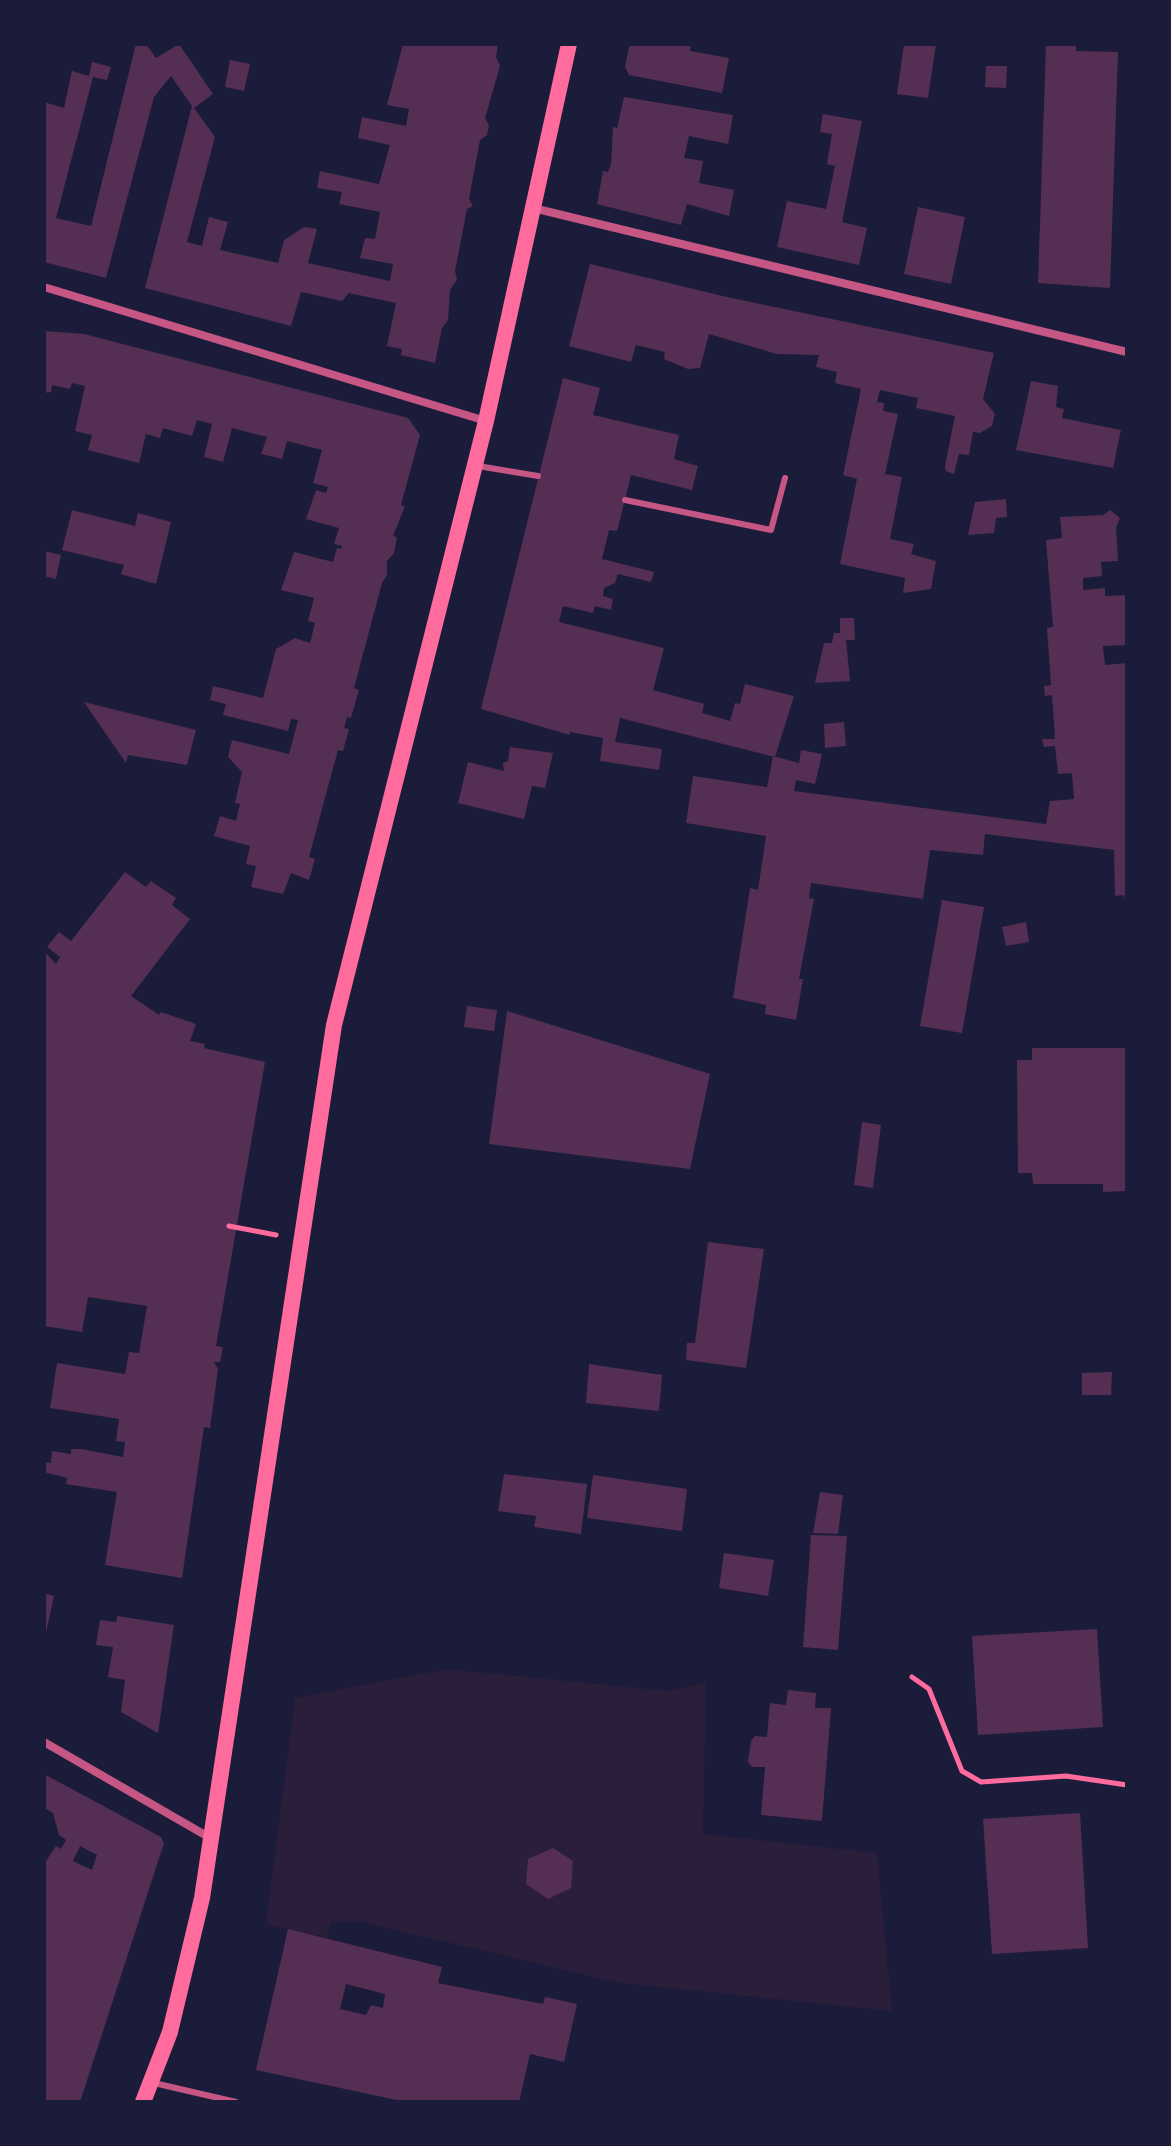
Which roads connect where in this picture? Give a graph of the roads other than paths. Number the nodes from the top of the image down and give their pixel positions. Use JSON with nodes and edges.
{"nodes":[{"id":1,"x":569,"y":44,"type":"edge"},
{"id":2,"x":533,"y":208,"type":"junction"},
{"id":3,"x":44,"y":287,"type":"edge"},
{"id":4,"x":1127,"y":352,"type":"edge"},
{"id":5,"x":486,"y":421,"type":"junction"},
{"id":6,"x":475,"y":465,"type":"junction"},
{"id":7,"x":538,"y":476,"type":"dead end"},
{"id":8,"x":785,"y":478,"type":"dead end"},
{"id":9,"x":625,"y":500,"type":"dead end"},
{"id":10,"x":44,"y":1742,"type":"edge"},
{"id":11,"x":212,"y":1839,"type":"junction"},
{"id":12,"x":151,"y":2082,"type":"junction"},
{"id":13,"x":143,"y":2102,"type":"edge"},
{"id":14,"x":236,"y":2102,"type":"edge"}],
"edges":[{"from":1,"to":2,"type":"main road"},
{"from":2,"to":4,"type":"street"},
{"from":2,"to":5,"type":"main road"},
{"from":3,"to":5,"type":"street"},
{"from":5,"to":6,"type":"main road"},
{"from":6,"to":7,"type":"lane"},
{"from":6,"to":11,"type":"main road"},
{"from":8,"to":9,"type":"lane"},
{"from":10,"to":11,"type":"street"},
{"from":11,"to":12,"type":"main road"},
{"from":12,"to":13,"type":"main road"},
{"from":12,"to":14,"type":"lane"}]}
